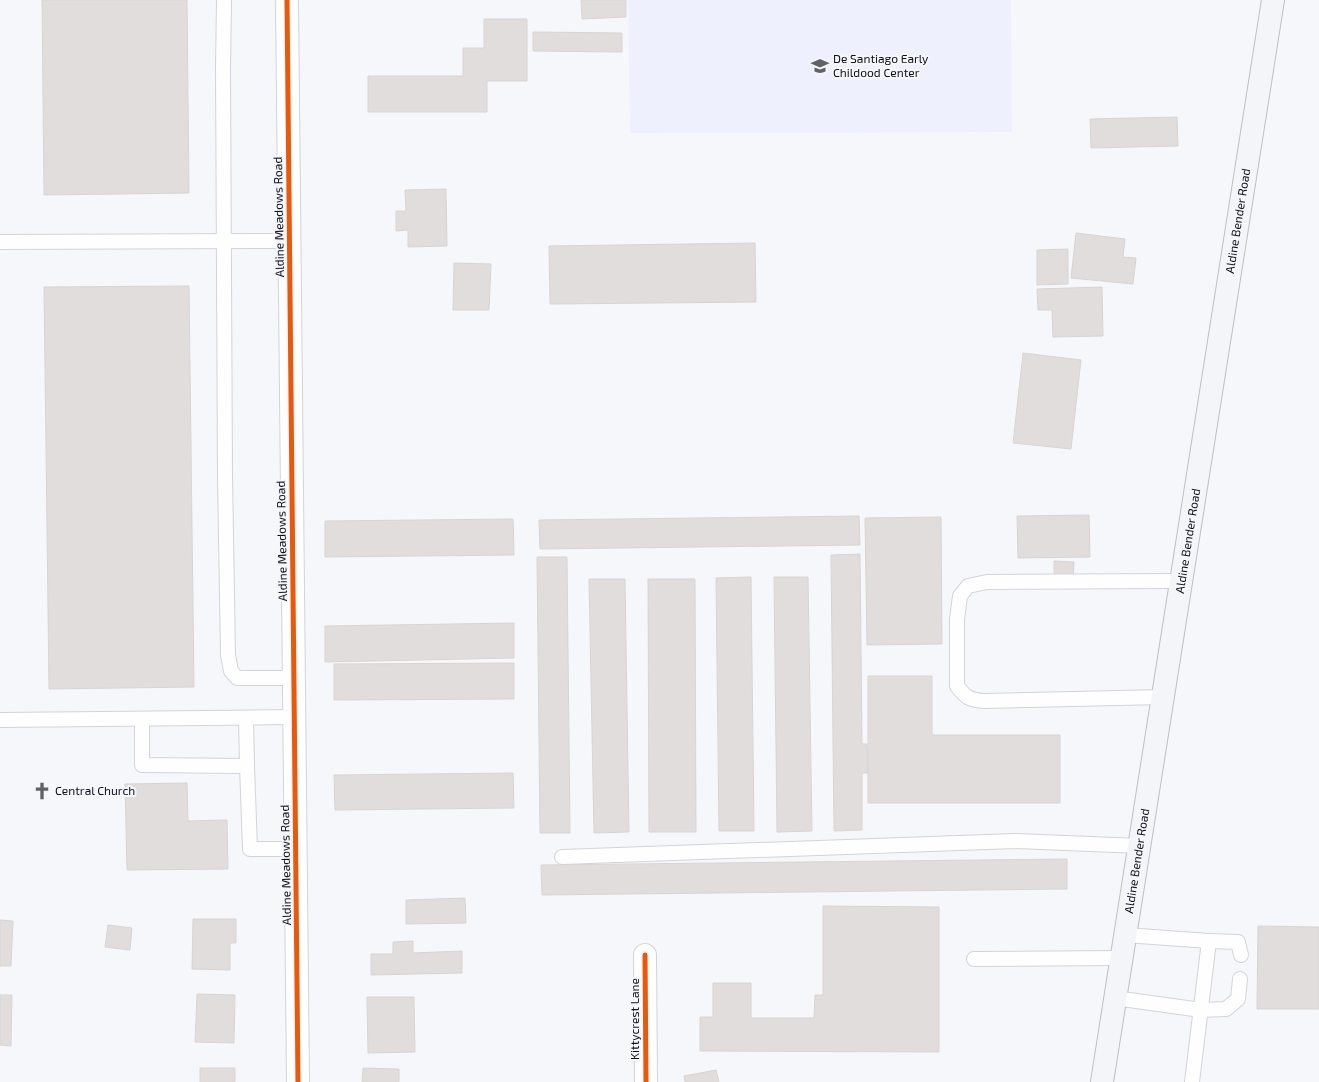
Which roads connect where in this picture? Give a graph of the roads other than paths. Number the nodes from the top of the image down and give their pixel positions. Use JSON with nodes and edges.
{"nodes":[{"id":1,"x":224,"y":0,"type":"edge"},
{"id":2,"x":287,"y":0,"type":"edge"},
{"id":3,"x":1273,"y":0,"type":"edge"},
{"id":4,"x":224,"y":241,"type":"junction"},
{"id":5,"x":289,"y":241,"type":"junction"},
{"id":6,"x":0,"y":242,"type":"edge"},
{"id":7,"x":1181,"y":581,"type":"junction"},
{"id":8,"x":293,"y":678,"type":"junction"},
{"id":9,"x":1163,"y":697,"type":"junction"},
{"id":10,"x":294,"y":717,"type":"junction"},
{"id":11,"x":246,"y":718,"type":"junction"},
{"id":12,"x":142,"y":719,"type":"junction"},
{"id":13,"x":0,"y":720,"type":"edge"},
{"id":14,"x":248,"y":766,"type":"junction"},
{"id":15,"x":1140,"y":846,"type":"junction"},
{"id":16,"x":295,"y":849,"type":"junction"},
{"id":17,"x":562,"y":857,"type":"dead end"},
{"id":18,"x":1125,"y":935,"type":"junction"},
{"id":19,"x":1209,"y":941,"type":"junction"},
{"id":20,"x":645,"y":955,"type":"dead end"},
{"id":21,"x":1241,"y":955,"type":"dead end"},
{"id":22,"x":1121,"y":958,"type":"junction"},
{"id":23,"x":974,"y":959,"type":"dead end"},
{"id":24,"x":1240,"y":979,"type":"dead end"},
{"id":25,"x":1116,"y":998,"type":"junction"},
{"id":26,"x":1201,"y":1010,"type":"junction"},
{"id":27,"x":298,"y":1082,"type":"edge"},
{"id":28,"x":646,"y":1082,"type":"edge"},
{"id":29,"x":1102,"y":1082,"type":"edge"},
{"id":30,"x":1192,"y":1082,"type":"edge"}],
"edges":[{"from":1,"to":4,"type":"lane"},
{"from":2,"to":5,"type":"street","name":"Aldine Meadows Road"},
{"from":3,"to":7,"type":"main road","name":"Aldine Bender Road"},
{"from":4,"to":5,"type":"lane"},
{"from":4,"to":6,"type":"lane"},
{"from":4,"to":8,"type":"lane"},
{"from":5,"to":8,"type":"street","name":"Aldine Meadows Road"},
{"from":7,"to":9,"type":"main road","name":"Aldine Bender Road"},
{"from":7,"to":9,"type":"lane"},
{"from":8,"to":10,"type":"street","name":"Aldine Meadows Road"},
{"from":9,"to":15,"type":"main road","name":"Aldine Bender Road"},
{"from":10,"to":11,"type":"lane"},
{"from":10,"to":16,"type":"street","name":"Aldine Meadows Road"},
{"from":11,"to":12,"type":"lane"},
{"from":11,"to":14,"type":"lane"},
{"from":12,"to":13,"type":"lane"},
{"from":12,"to":14,"type":"lane"},
{"from":14,"to":16,"type":"lane"},
{"from":15,"to":17,"type":"lane"},
{"from":15,"to":18,"type":"main road","name":"Aldine Bender Road"},
{"from":16,"to":27,"type":"street","name":"Aldine Meadows Road"},
{"from":18,"to":19,"type":"lane"},
{"from":18,"to":22,"type":"main road","name":"Aldine Bender Road"},
{"from":19,"to":21,"type":"lane"},
{"from":19,"to":26,"type":"lane"},
{"from":20,"to":28,"type":"street","name":"Kittycrest Lane"},
{"from":22,"to":23,"type":"lane"},
{"from":22,"to":25,"type":"main road","name":"Aldine Bender Road"},
{"from":24,"to":26,"type":"lane"},
{"from":25,"to":26,"type":"lane"},
{"from":25,"to":29,"type":"main road","name":"Aldine Bender Road"},
{"from":26,"to":30,"type":"lane"}]}
